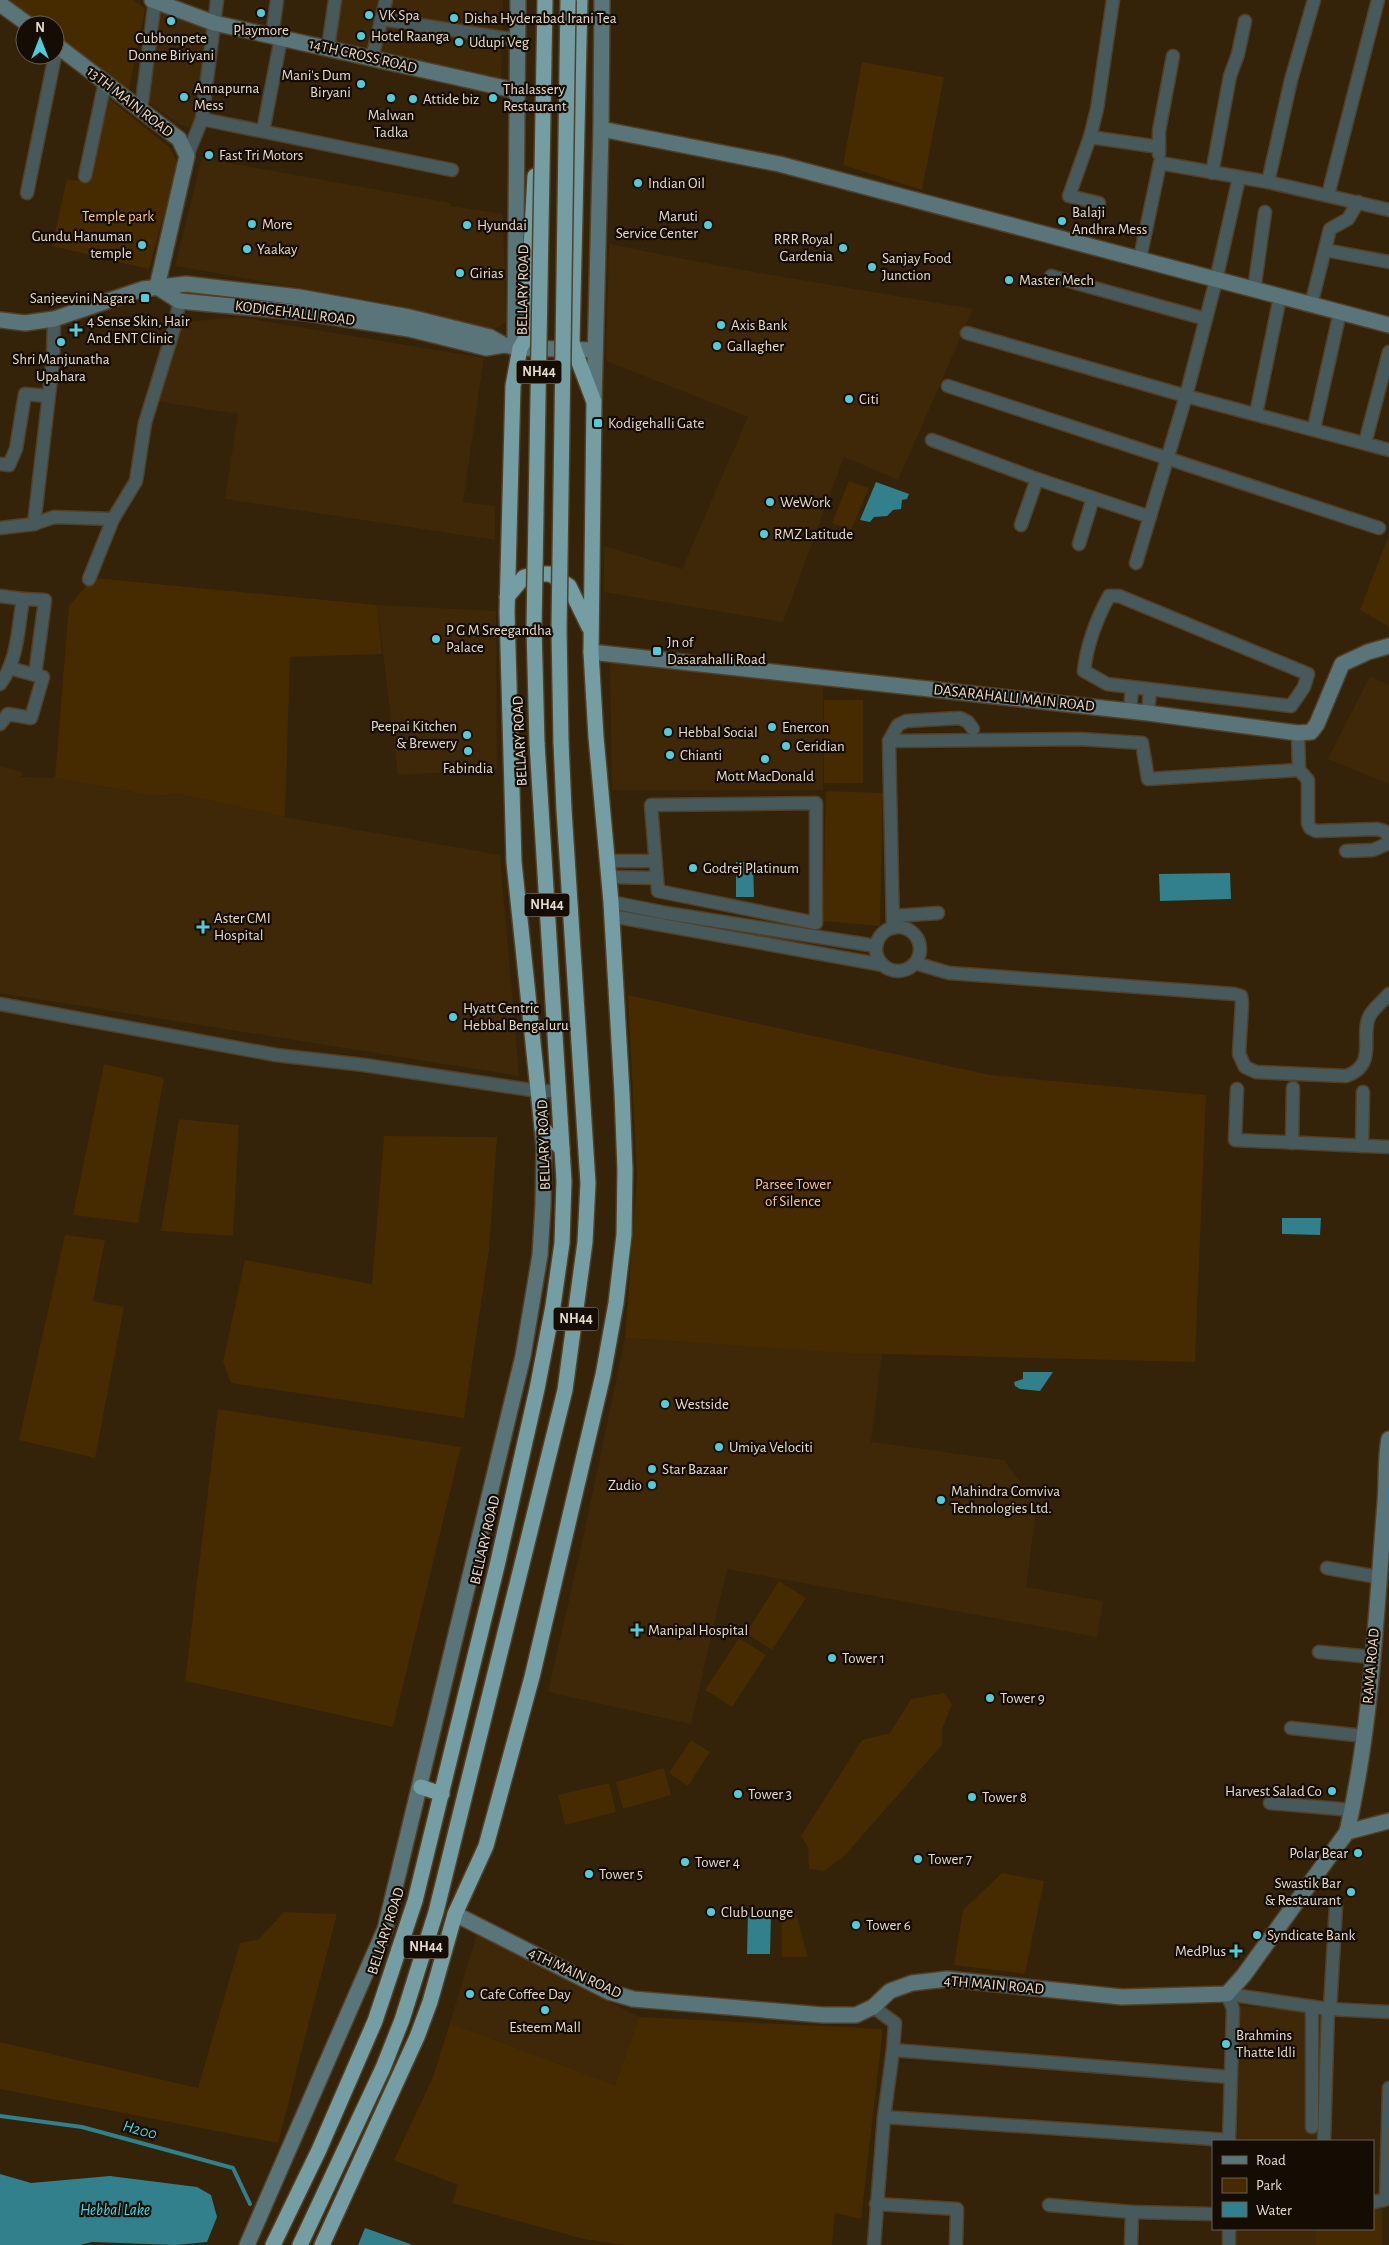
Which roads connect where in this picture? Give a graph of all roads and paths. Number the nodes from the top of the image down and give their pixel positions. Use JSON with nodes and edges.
{"nodes":[{"id":1,"x":217,"y":0,"type":"edge"},
{"id":2,"x":277,"y":0,"type":"edge"},
{"id":3,"x":335,"y":0,"type":"edge"},
{"id":4,"x":386,"y":0,"type":"edge"},
{"id":5,"x":518,"y":0,"type":"edge"},
{"id":6,"x":538,"y":0,"type":"edge"},
{"id":7,"x":545,"y":0,"type":"edge"},
{"id":8,"x":568,"y":0,"type":"edge"},
{"id":9,"x":580,"y":0,"type":"edge"},
{"id":10,"x":602,"y":0,"type":"edge"},
{"id":11,"x":1113,"y":0,"type":"edge"},
{"id":12,"x":1314,"y":0,"type":"edge"},
{"id":13,"x":1378,"y":0,"type":"edge"},
{"id":14,"x":154,"y":1,"type":"edge"},
{"id":15,"x":0,"y":4,"type":"edge"},
{"id":16,"x":15,"y":15,"type":"edge"},
{"id":17,"x":381,"y":19,"type":"junction"},
{"id":18,"x":214,"y":22,"type":"junction"},
{"id":19,"x":1245,"y":22,"type":"dead end"},
{"id":20,"x":276,"y":37,"type":"junction"},
{"id":21,"x":518,"y":40,"type":"junction"},
{"id":22,"x":328,"y":48,"type":"junction"},
{"id":23,"x":65,"y":52,"type":"edge"},
{"id":24,"x":1173,"y":56,"type":"dead end"},
{"id":25,"x":372,"y":58,"type":"junction"},
{"id":26,"x":52,"y":65,"type":"edge"},
{"id":27,"x":105,"y":82,"type":"junction"},
{"id":28,"x":518,"y":91,"type":"junction"},
{"id":29,"x":141,"y":110,"type":"junction"},
{"id":30,"x":202,"y":119,"type":"junction"},
{"id":31,"x":601,"y":129,"type":"junction"},
{"id":32,"x":263,"y":131,"type":"junction"},
{"id":33,"x":1090,"y":137,"type":"junction"},
{"id":34,"x":1159,"y":147,"type":"junction"},
{"id":35,"x":187,"y":156,"type":"junction"},
{"id":36,"x":1160,"y":163,"type":"junction"},
{"id":37,"x":452,"y":170,"type":"dead end"},
{"id":38,"x":1212,"y":173,"type":"junction"},
{"id":39,"x":85,"y":176,"type":"dead end"},
{"id":40,"x":1239,"y":178,"type":"junction"},
{"id":41,"x":1268,"y":182,"type":"junction"},
{"id":42,"x":27,"y":193,"type":"dead end"},
{"id":43,"x":1328,"y":195,"type":"junction"},
{"id":44,"x":1358,"y":202,"type":"junction"},
{"id":45,"x":1099,"y":203,"type":"dead end"},
{"id":46,"x":1388,"y":207,"type":"edge"},
{"id":47,"x":1265,"y":212,"type":"dead end"},
{"id":48,"x":1325,"y":250,"type":"junction"},
{"id":49,"x":1140,"y":258,"type":"junction"},
{"id":50,"x":1389,"y":262,"type":"edge"},
{"id":51,"x":1051,"y":276,"type":"dead end"},
{"id":52,"x":1216,"y":280,"type":"junction"},
{"id":53,"x":157,"y":287,"type":"junction"},
{"id":54,"x":1254,"y":290,"type":"junction"},
{"id":55,"x":1280,"y":297,"type":"junction"},
{"id":56,"x":179,"y":300,"type":"junction"},
{"id":57,"x":1311,"y":305,"type":"junction"},
{"id":58,"x":1340,"y":312,"type":"junction"},
{"id":59,"x":54,"y":319,"type":"junction"},
{"id":60,"x":1206,"y":319,"type":"junction"},
{"id":61,"x":0,"y":320,"type":"edge"},
{"id":62,"x":1389,"y":325,"type":"edge"},
{"id":63,"x":967,"y":333,"type":"dead end"},
{"id":64,"x":504,"y":345,"type":"junction"},
{"id":65,"x":520,"y":348,"type":"junction"},
{"id":66,"x":574,"y":349,"type":"junction"},
{"id":67,"x":595,"y":350,"type":"junction"},
{"id":68,"x":1389,"y":352,"type":"edge"},
{"id":69,"x":948,"y":386,"type":"dead end"},
{"id":70,"x":48,"y":396,"type":"junction"},
{"id":71,"x":1186,"y":396,"type":"junction"},
{"id":72,"x":594,"y":402,"type":"junction"},
{"id":73,"x":1256,"y":414,"type":"junction"},
{"id":74,"x":1314,"y":428,"type":"junction"},
{"id":75,"x":932,"y":440,"type":"dead end"},
{"id":76,"x":1365,"y":443,"type":"junction"},
{"id":77,"x":1389,"y":450,"type":"edge"},
{"id":78,"x":1168,"y":460,"type":"junction"},
{"id":79,"x":0,"y":464,"type":"edge"},
{"id":80,"x":1037,"y":479,"type":"junction"},
{"id":81,"x":1093,"y":498,"type":"junction"},
{"id":82,"x":1150,"y":517,"type":"junction"},
{"id":83,"x":113,"y":519,"type":"junction"},
{"id":84,"x":34,"y":524,"type":"junction"},
{"id":85,"x":1021,"y":525,"type":"dead end"},
{"id":86,"x":0,"y":528,"type":"edge"},
{"id":87,"x":1379,"y":528,"type":"dead end"},
{"id":88,"x":1079,"y":544,"type":"dead end"},
{"id":89,"x":1136,"y":562,"type":"dead end"},
{"id":90,"x":89,"y":579,"type":"dead end"},
{"id":91,"x":0,"y":596,"type":"edge"},
{"id":92,"x":507,"y":597,"type":"junction"},
{"id":93,"x":23,"y":599,"type":"junction"},
{"id":94,"x":592,"y":634,"type":"junction"},
{"id":95,"x":1389,"y":646,"type":"edge"},
{"id":96,"x":592,"y":652,"type":"junction"},
{"id":97,"x":9,"y":668,"type":"junction"},
{"id":98,"x":35,"y":675,"type":"junction"},
{"id":99,"x":0,"y":684,"type":"edge"},
{"id":100,"x":1132,"y":688,"type":"junction"},
{"id":101,"x":1150,"y":690,"type":"junction"},
{"id":102,"x":1130,"y":711,"type":"junction"},
{"id":103,"x":1148,"y":713,"type":"junction"},
{"id":104,"x":0,"y":724,"type":"edge"},
{"id":105,"x":973,"y":729,"type":"dead end"},
{"id":106,"x":1298,"y":733,"type":"junction"},
{"id":107,"x":889,"y":741,"type":"junction"},
{"id":108,"x":1299,"y":770,"type":"junction"},
{"id":109,"x":1389,"y":837,"type":"edge"},
{"id":110,"x":1389,"y":844,"type":"edge"},
{"id":111,"x":1346,"y":851,"type":"dead end"},
{"id":112,"x":655,"y":861,"type":"junction"},
{"id":113,"x":608,"y":869,"type":"junction"},
{"id":114,"x":656,"y":878,"type":"junction"},
{"id":115,"x":611,"y":909,"type":"junction"},
{"id":116,"x":938,"y":913,"type":"dead end"},
{"id":117,"x":893,"y":922,"type":"junction"},
{"id":118,"x":876,"y":946,"type":"junction"},
{"id":119,"x":915,"y":963,"type":"junction"},
{"id":120,"x":883,"y":966,"type":"junction"},
{"id":121,"x":1389,"y":994,"type":"edge"},
{"id":122,"x":0,"y":1004,"type":"edge"},
{"id":123,"x":1293,"y":1088,"type":"dead end"},
{"id":124,"x":1237,"y":1089,"type":"dead end"},
{"id":125,"x":538,"y":1091,"type":"junction"},
{"id":126,"x":559,"y":1091,"type":"junction"},
{"id":127,"x":1363,"y":1092,"type":"dead end"},
{"id":128,"x":542,"y":1128,"type":"junction"},
{"id":129,"x":1292,"y":1143,"type":"junction"},
{"id":130,"x":1362,"y":1146,"type":"junction"},
{"id":131,"x":1389,"y":1147,"type":"edge"},
{"id":132,"x":562,"y":1149,"type":"junction"},
{"id":133,"x":1389,"y":1440,"type":"edge"},
{"id":134,"x":1386,"y":1532,"type":"edge"},
{"id":135,"x":1327,"y":1568,"type":"dead end"},
{"id":136,"x":1378,"y":1577,"type":"junction"},
{"id":137,"x":1319,"y":1652,"type":"dead end"},
{"id":138,"x":1372,"y":1657,"type":"junction"},
{"id":139,"x":1291,"y":1728,"type":"dead end"},
{"id":140,"x":1364,"y":1736,"type":"junction"},
{"id":141,"x":421,"y":1787,"type":"junction"},
{"id":142,"x":442,"y":1794,"type":"junction"},
{"id":143,"x":1270,"y":1803,"type":"dead end"},
{"id":144,"x":1352,"y":1810,"type":"junction"},
{"id":145,"x":1389,"y":1821,"type":"edge"},
{"id":146,"x":1347,"y":1832,"type":"junction"},
{"id":147,"x":1336,"y":1906,"type":"dead end"},
{"id":148,"x":455,"y":1914,"type":"junction"},
{"id":149,"x":1227,"y":1994,"type":"junction"},
{"id":150,"x":873,"y":2007,"type":"junction"},
{"id":151,"x":1312,"y":2007,"type":"junction"},
{"id":152,"x":1329,"y":2009,"type":"junction"},
{"id":153,"x":1389,"y":2012,"type":"edge"},
{"id":154,"x":893,"y":2050,"type":"junction"},
{"id":155,"x":1230,"y":2077,"type":"junction"},
{"id":156,"x":1389,"y":2088,"type":"edge"},
{"id":157,"x":884,"y":2117,"type":"junction"},
{"id":158,"x":1312,"y":2127,"type":"dead end"},
{"id":159,"x":1215,"y":2140,"type":"edge"},
{"id":160,"x":1229,"y":2140,"type":"edge"},
{"id":161,"x":1324,"y":2140,"type":"edge"},
{"id":162,"x":1374,"y":2202,"type":"edge"},
{"id":163,"x":876,"y":2204,"type":"junction"},
{"id":164,"x":1049,"y":2205,"type":"dead end"},
{"id":165,"x":1132,"y":2212,"type":"junction"},
{"id":166,"x":1212,"y":2214,"type":"edge"},
{"id":167,"x":1229,"y":2230,"type":"edge"},
{"id":168,"x":248,"y":2244,"type":"edge"},
{"id":169,"x":273,"y":2245,"type":"edge"},
{"id":170,"x":300,"y":2245,"type":"edge"},
{"id":171,"x":322,"y":2245,"type":"edge"},
{"id":172,"x":874,"y":2245,"type":"edge"},
{"id":173,"x":956,"y":2245,"type":"edge"},
{"id":174,"x":1131,"y":2245,"type":"edge"},
{"id":175,"x":1228,"y":2245,"type":"edge"}],
"edges":[{"from":1,"to":18,"type":"street"},
{"from":2,"to":20,"type":"street"},
{"from":3,"to":22,"type":"street"},
{"from":4,"to":17,"type":"street"},
{"from":5,"to":21,"type":"street"},
{"from":6,"to":65,"type":"highway","name":"BELLARY ROAD"},
{"from":7,"to":126,"type":"highway","name":"BELLARY ROAD","number":"NH44","bridge":true},
{"from":8,"to":170,"type":"highway","number":"NH44","bridge":true},
{"from":9,"to":66,"type":"highway"},
{"from":10,"to":31,"type":"street"},
{"from":11,"to":33,"type":"street"},
{"from":12,"to":41,"type":"street"},
{"from":13,"to":43,"type":"street"},
{"from":14,"to":18,"type":"street","name":"14TH CROSS ROAD"},
{"from":14,"to":29,"type":"street"},
{"from":15,"to":16,"type":"street"},
{"from":17,"to":21,"type":"street"},
{"from":17,"to":25,"type":"street"},
{"from":18,"to":20,"type":"street","name":"14TH CROSS ROAD"},
{"from":18,"to":30,"type":"street"},
{"from":19,"to":38,"type":"street"},
{"from":20,"to":22,"type":"street","name":"14TH CROSS ROAD"},
{"from":20,"to":32,"type":"street"},
{"from":21,"to":28,"type":"street"},
{"from":22,"to":25,"type":"street","name":"14TH CROSS ROAD"},
{"from":23,"to":27,"type":"street","name":"13TH MAIN ROAD"},
{"from":24,"to":34,"type":"street"},
{"from":25,"to":28,"type":"street","name":"14TH CROSS ROAD"},
{"from":26,"to":42,"type":"street"},
{"from":27,"to":29,"type":"street","name":"13TH MAIN ROAD"},
{"from":27,"to":39,"type":"street"},
{"from":28,"to":65,"type":"street"},
{"from":29,"to":35,"type":"street","name":"13TH MAIN ROAD"},
{"from":30,"to":32,"type":"street"},
{"from":30,"to":35,"type":"street"},
{"from":31,"to":49,"type":"street"},
{"from":31,"to":67,"type":"street"},
{"from":32,"to":37,"type":"street"},
{"from":33,"to":34,"type":"street"},
{"from":33,"to":45,"type":"street"},
{"from":34,"to":36,"type":"street"},
{"from":35,"to":53,"type":"street"},
{"from":36,"to":38,"type":"street"},
{"from":36,"to":49,"type":"street"},
{"from":38,"to":40,"type":"street"},
{"from":40,"to":41,"type":"street"},
{"from":40,"to":52,"type":"street"},
{"from":41,"to":43,"type":"street"},
{"from":43,"to":44,"type":"street"},
{"from":44,"to":46,"type":"street"},
{"from":44,"to":48,"type":"street"},
{"from":47,"to":54,"type":"street"},
{"from":48,"to":50,"type":"street"},
{"from":48,"to":57,"type":"street"},
{"from":49,"to":52,"type":"street"},
{"from":51,"to":60,"type":"street"},
{"from":52,"to":54,"type":"street"},
{"from":52,"to":60,"type":"street"},
{"from":53,"to":56,"type":"street","name":"KODIGEHALLI ROAD"},
{"from":53,"to":59,"type":"street"},
{"from":53,"to":64,"type":"street"},
{"from":54,"to":55,"type":"street"},
{"from":55,"to":57,"type":"street"},
{"from":55,"to":73,"type":"street"},
{"from":56,"to":64,"type":"street","name":"KODIGEHALLI ROAD"},
{"from":56,"to":83,"type":"street"},
{"from":57,"to":58,"type":"street"},
{"from":58,"to":62,"type":"street"},
{"from":58,"to":74,"type":"street"},
{"from":59,"to":61,"type":"street"},
{"from":59,"to":70,"type":"street"},
{"from":60,"to":71,"type":"street"},
{"from":63,"to":71,"type":"street"},
{"from":64,"to":65,"type":"street","name":"KODIGEHALLI ROAD"},
{"from":65,"to":66,"type":"street","name":"KODIGEHALLI ROAD"},
{"from":65,"to":92,"type":"highway","name":"BELLARY ROAD"},
{"from":66,"to":67,"type":"street","name":"KODIGEHALLI ROAD"},
{"from":66,"to":72,"type":"highway"},
{"from":67,"to":72,"type":"street"},
{"from":68,"to":76,"type":"street"},
{"from":69,"to":78,"type":"street"},
{"from":70,"to":79,"type":"street"},
{"from":70,"to":84,"type":"street"},
{"from":71,"to":73,"type":"street"},
{"from":71,"to":78,"type":"street"},
{"from":72,"to":94,"type":"highway"},
{"from":73,"to":74,"type":"street"},
{"from":74,"to":76,"type":"street"},
{"from":75,"to":80,"type":"street"},
{"from":76,"to":77,"type":"street"},
{"from":78,"to":82,"type":"street"},
{"from":78,"to":87,"type":"street"},
{"from":80,"to":81,"type":"street"},
{"from":80,"to":85,"type":"street"},
{"from":81,"to":82,"type":"street"},
{"from":81,"to":88,"type":"street"},
{"from":82,"to":89,"type":"street"},
{"from":83,"to":84,"type":"street"},
{"from":83,"to":90,"type":"street"},
{"from":84,"to":86,"type":"street"},
{"from":91,"to":93,"type":"street"},
{"from":92,"to":94,"type":"highway"},
{"from":92,"to":125,"type":"highway","name":"BELLARY ROAD"},
{"from":93,"to":97,"type":"street"},
{"from":93,"to":98,"type":"street"},
{"from":94,"to":96,"type":"highway"},
{"from":95,"to":106,"type":"street"},
{"from":96,"to":102,"type":"street","name":"DASARAHALLI MAIN ROAD"},
{"from":96,"to":113,"type":"highway"},
{"from":97,"to":98,"type":"street"},
{"from":97,"to":99,"type":"street"},
{"from":98,"to":104,"type":"street"},
{"from":100,"to":101,"type":"street"},
{"from":100,"to":101,"type":"street"},
{"from":100,"to":102,"type":"street"},
{"from":101,"to":103,"type":"street"},
{"from":102,"to":103,"type":"street","name":"DASARAHALLI MAIN ROAD"},
{"from":103,"to":106,"type":"street","name":"DASARAHALLI MAIN ROAD"},
{"from":105,"to":107,"type":"street"},
{"from":106,"to":108,"type":"street"},
{"from":107,"to":108,"type":"street"},
{"from":107,"to":117,"type":"street"},
{"from":108,"to":109,"type":"street"},
{"from":110,"to":111,"type":"street"},
{"from":112,"to":113,"type":"street"},
{"from":112,"to":114,"type":"street"},
{"from":112,"to":114,"type":"street"},
{"from":113,"to":114,"type":"street"},
{"from":113,"to":115,"type":"highway"},
{"from":115,"to":118,"type":"street"},
{"from":115,"to":120,"type":"street"},
{"from":115,"to":148,"type":"highway"},
{"from":116,"to":117,"type":"street"},
{"from":117,"to":118,"type":"street"},
{"from":117,"to":119,"type":"street"},
{"from":118,"to":120,"type":"street"},
{"from":119,"to":120,"type":"street"},
{"from":119,"to":121,"type":"street"},
{"from":122,"to":125,"type":"street"},
{"from":123,"to":129,"type":"street"},
{"from":124,"to":129,"type":"street"},
{"from":125,"to":126,"type":"street"},
{"from":125,"to":128,"type":"highway","name":"BELLARY ROAD"},
{"from":126,"to":132,"type":"highway","name":"BELLARY ROAD","number":"NH44"},
{"from":127,"to":130,"type":"street"},
{"from":128,"to":132,"type":"highway"},
{"from":128,"to":141,"type":"street"},
{"from":129,"to":130,"type":"street"},
{"from":130,"to":131,"type":"street"},
{"from":132,"to":142,"type":"highway","name":"BELLARY ROAD","number":"NH44"},
{"from":133,"to":134,"type":"street","name":"RAMA ROAD"},
{"from":134,"to":136,"type":"street","name":"RAMA ROAD"},
{"from":135,"to":136,"type":"street"},
{"from":136,"to":138,"type":"street","name":"RAMA ROAD"},
{"from":137,"to":138,"type":"street"},
{"from":138,"to":140,"type":"street","name":"RAMA ROAD"},
{"from":139,"to":140,"type":"street"},
{"from":140,"to":144,"type":"street","name":"RAMA ROAD"},
{"from":141,"to":142,"type":"highway"},
{"from":141,"to":168,"type":"street"},
{"from":142,"to":169,"type":"highway","name":"BELLARY ROAD","number":"NH44"},
{"from":143,"to":144,"type":"street"},
{"from":144,"to":146,"type":"street","name":"RAMA ROAD"},
{"from":145,"to":146,"type":"street"},
{"from":146,"to":149,"type":"street"},
{"from":147,"to":152,"type":"street"},
{"from":148,"to":150,"type":"street","name":"4TH MAIN ROAD"},
{"from":148,"to":171,"type":"highway"},
{"from":149,"to":150,"type":"street","name":"4TH MAIN ROAD"},
{"from":149,"to":151,"type":"street"},
{"from":149,"to":155,"type":"street"},
{"from":150,"to":154,"type":"street"},
{"from":151,"to":152,"type":"street"},
{"from":151,"to":158,"type":"street"},
{"from":152,"to":153,"type":"street"},
{"from":152,"to":161,"type":"street"},
{"from":154,"to":155,"type":"street"},
{"from":154,"to":157,"type":"street"},
{"from":155,"to":160,"type":"street"},
{"from":156,"to":162,"type":"street"},
{"from":157,"to":159,"type":"street"},
{"from":157,"to":163,"type":"street"},
{"from":163,"to":172,"type":"street"},
{"from":163,"to":173,"type":"street"},
{"from":164,"to":165,"type":"street"},
{"from":165,"to":166,"type":"street"},
{"from":165,"to":174,"type":"street"},
{"from":167,"to":175,"type":"street"}]}
